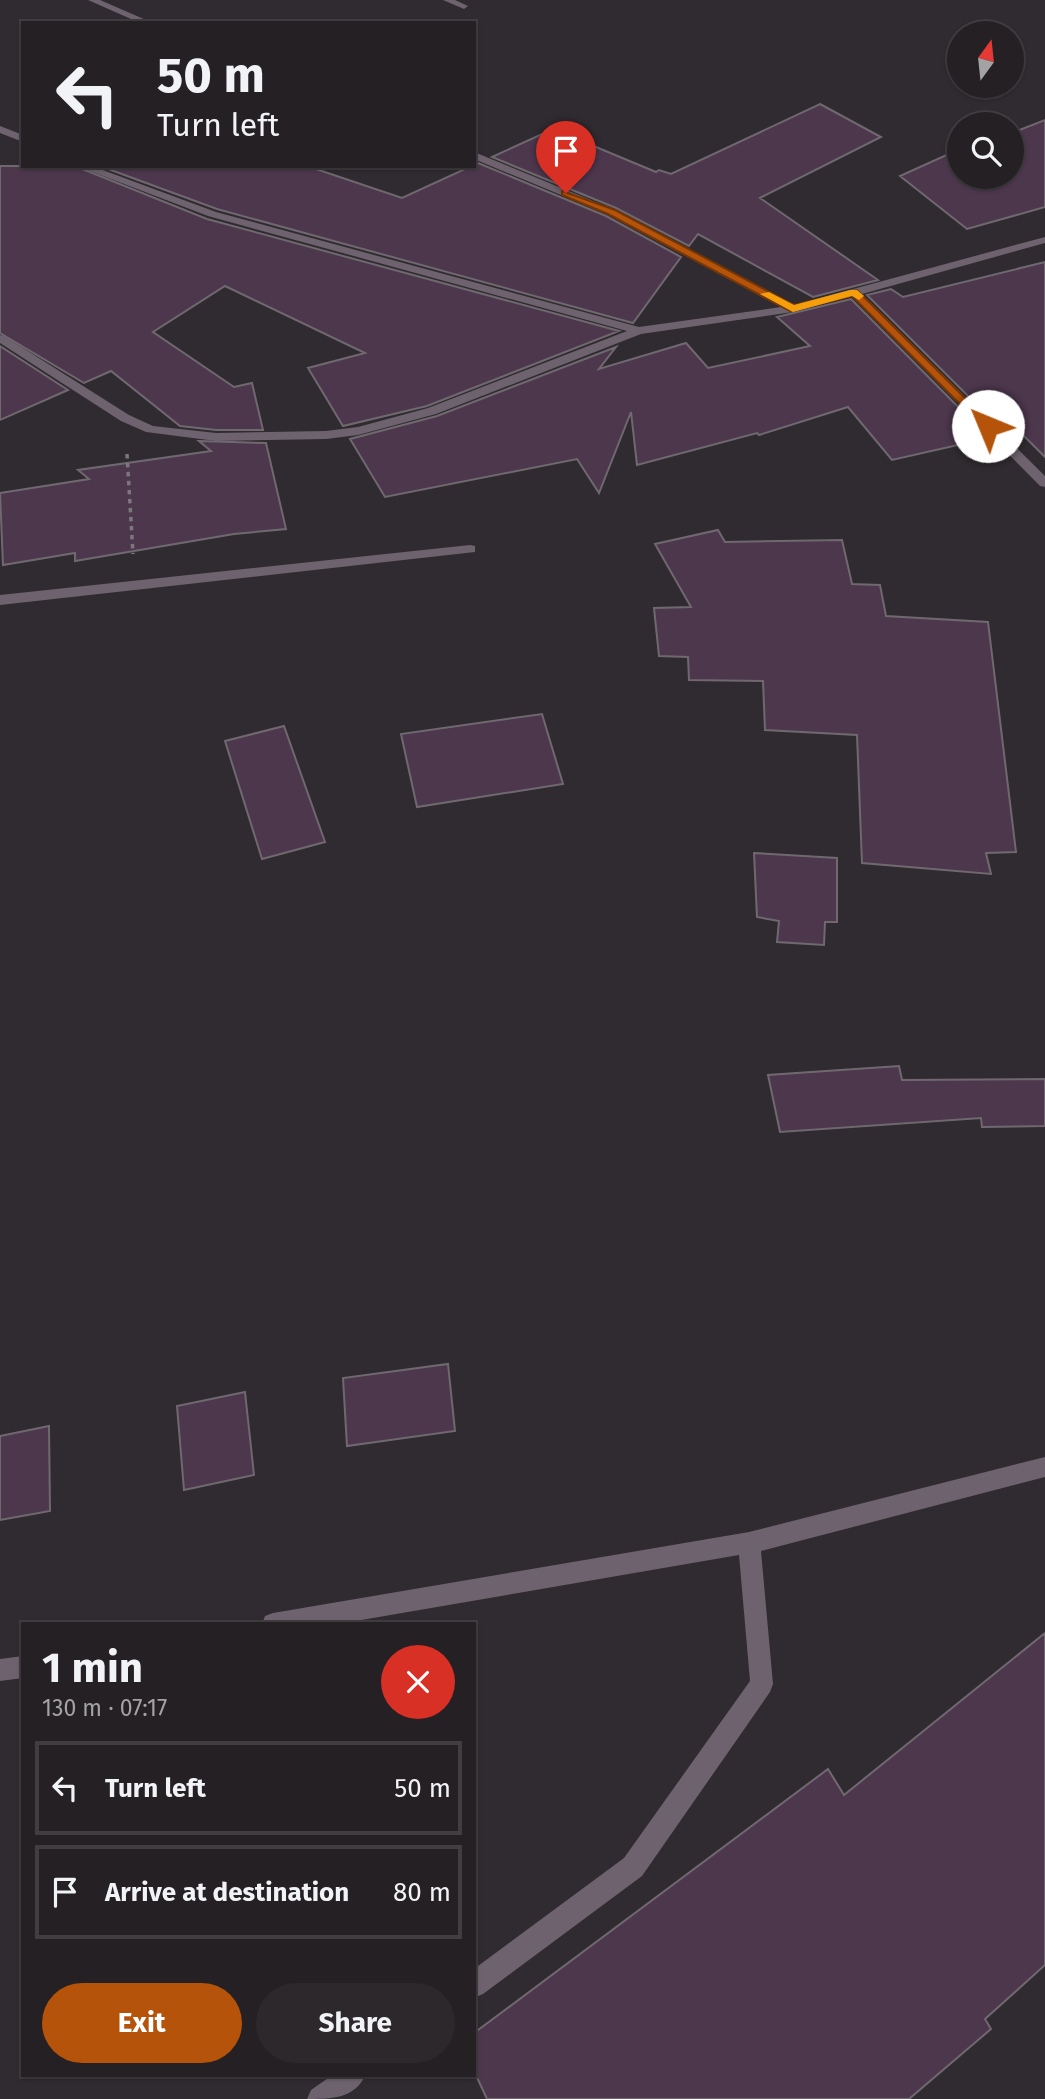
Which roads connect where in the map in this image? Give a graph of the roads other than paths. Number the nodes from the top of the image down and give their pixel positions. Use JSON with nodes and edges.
{"nodes":[{"id":1,"x":92,"y":0,"type":"edge"},
{"id":2,"x":447,"y":0,"type":"edge"},
{"id":3,"x":464,"y":6,"type":"dead end"},
{"id":4,"x":144,"y":21,"type":"edge"},
{"id":5,"x":0,"y":129,"type":"edge"},
{"id":6,"x":21,"y":138,"type":"edge"},
{"id":7,"x":476,"y":156,"type":"edge"},
{"id":8,"x":87,"y":168,"type":"edge"},
{"id":9,"x":1045,"y":240,"type":"edge"},
{"id":10,"x":854,"y":292,"type":"junction"},
{"id":11,"x":793,"y":309,"type":"junction"},
{"id":12,"x":639,"y":331,"type":"junction"},
{"id":13,"x":0,"y":338,"type":"edge"},
{"id":14,"x":1045,"y":483,"type":"edge"},
{"id":15,"x":470,"y":549,"type":"dead end"},
{"id":16,"x":0,"y":600,"type":"edge"},
{"id":17,"x":1045,"y":1466,"type":"edge"},
{"id":18,"x":749,"y":1543,"type":"junction"},
{"id":19,"x":285,"y":1622,"type":"edge"},
{"id":20,"x":21,"y":1667,"type":"edge"},
{"id":21,"x":0,"y":1670,"type":"edge"},
{"id":22,"x":476,"y":1983,"type":"edge"},
{"id":23,"x":351,"y":2077,"type":"edge"},
{"id":24,"x":320,"y":2099,"type":"edge"}],
"edges":[{"from":1,"to":4,"type":"street"},
{"from":2,"to":3,"type":"street"},
{"from":5,"to":6,"type":"street"},
{"from":7,"to":11,"type":"street"},
{"from":8,"to":12,"type":"street"},
{"from":9,"to":10,"type":"street"},
{"from":10,"to":11,"type":"street"},
{"from":10,"to":14,"type":"street"},
{"from":11,"to":12,"type":"street"},
{"from":12,"to":13,"type":"street"},
{"from":15,"to":16,"type":"street"},
{"from":17,"to":18,"type":"street"},
{"from":18,"to":19,"type":"street"},
{"from":18,"to":22,"type":"street"},
{"from":20,"to":21,"type":"street"},
{"from":23,"to":24,"type":"street"}]}
